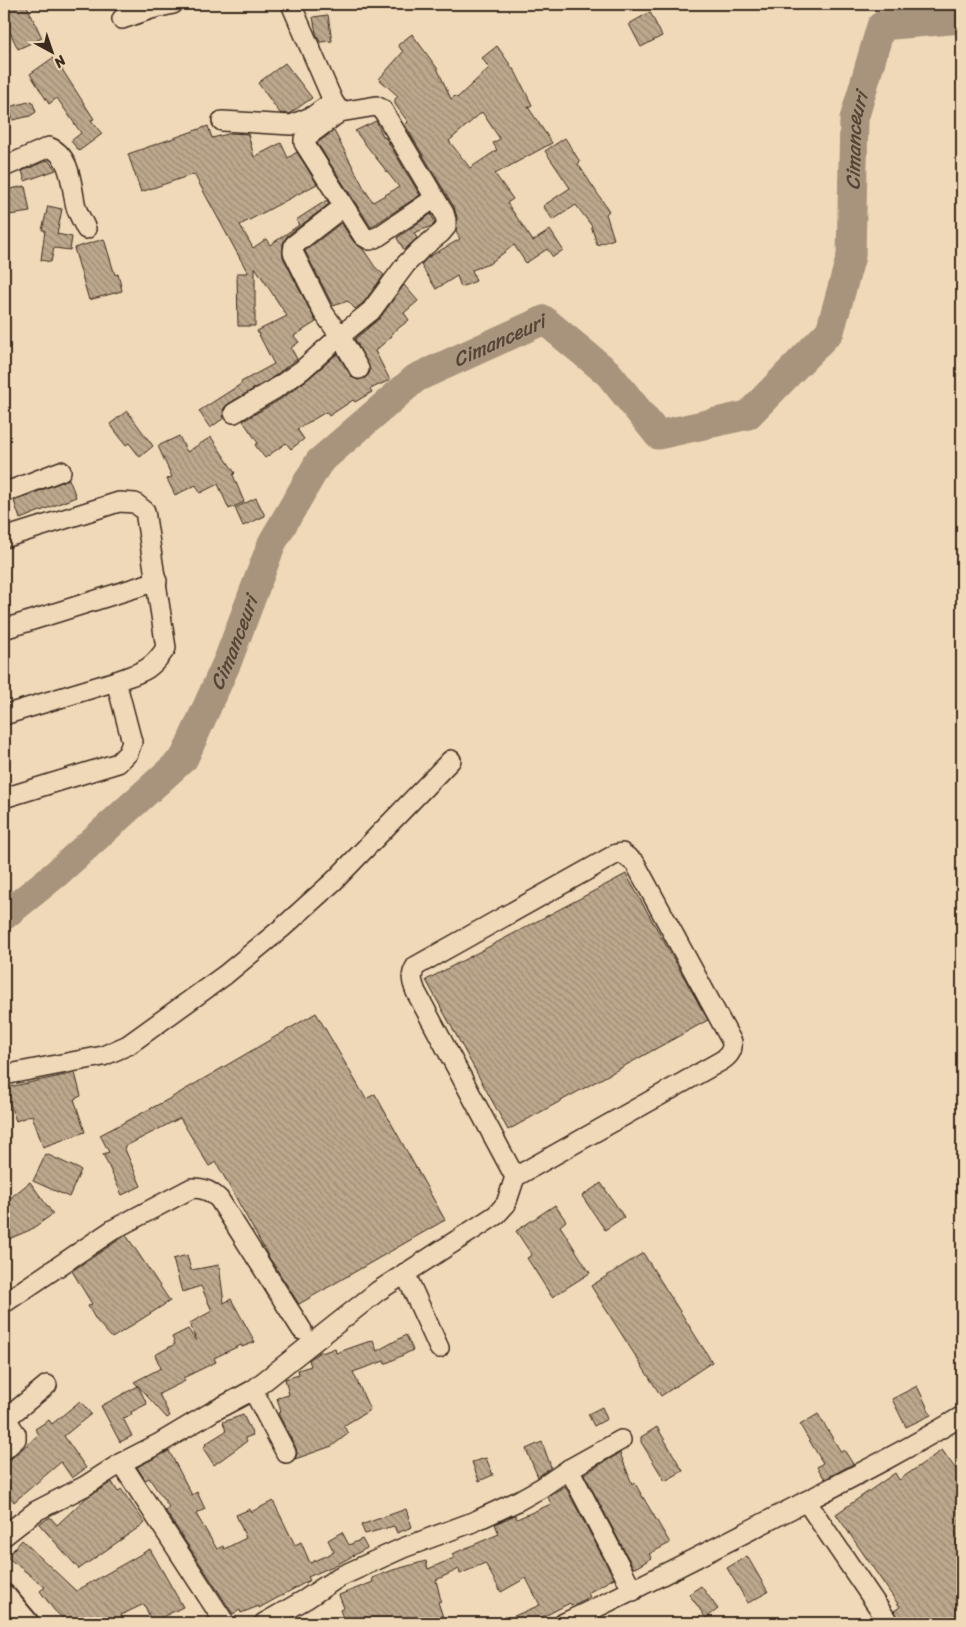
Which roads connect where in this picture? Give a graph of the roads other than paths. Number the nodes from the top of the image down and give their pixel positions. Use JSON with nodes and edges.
{"nodes":[{"id":1,"x":173,"y":4,"type":"edge"},
{"id":2,"x":291,"y":4,"type":"edge"},
{"id":3,"x":122,"y":19,"type":"dead end"},
{"id":4,"x":337,"y":107,"type":"junction"},
{"id":5,"x":222,"y":121,"type":"dead end"},
{"id":6,"x":4,"y":167,"type":"edge"},
{"id":7,"x":435,"y":198,"type":"junction"},
{"id":8,"x":343,"y":207,"type":"junction"},
{"id":9,"x":86,"y":229,"type":"dead end"},
{"id":10,"x":340,"y":336,"type":"junction"},
{"id":11,"x":359,"y":369,"type":"dead end"},
{"id":12,"x":234,"y":413,"type":"dead end"},
{"id":13,"x":61,"y":471,"type":"dead end"},
{"id":14,"x":4,"y":492,"type":"edge"},
{"id":15,"x":4,"y":538,"type":"edge"},
{"id":16,"x":157,"y":581,"type":"junction"},
{"id":17,"x":4,"y":629,"type":"edge"},
{"id":18,"x":116,"y":681,"type":"junction"},
{"id":19,"x":4,"y":715,"type":"edge"},
{"id":20,"x":451,"y":760,"type":"dead end"},
{"id":21,"x":4,"y":798,"type":"edge"},
{"id":22,"x":4,"y":1075,"type":"edge"},
{"id":23,"x":515,"y":1177,"type":"junction"},
{"id":24,"x":405,"y":1272,"type":"junction"},
{"id":25,"x":4,"y":1303,"type":"edge"},
{"id":26,"x":302,"y":1330,"type":"dead end"},
{"id":27,"x":438,"y":1348,"type":"dead end"},
{"id":28,"x":46,"y":1385,"type":"dead end"},
{"id":29,"x":254,"y":1390,"type":"junction"},
{"id":30,"x":962,"y":1416,"type":"edge"},
{"id":31,"x":621,"y":1440,"type":"dead end"},
{"id":32,"x":4,"y":1450,"type":"edge"},
{"id":33,"x":286,"y":1453,"type":"dead end"},
{"id":34,"x":121,"y":1463,"type":"junction"},
{"id":35,"x":569,"y":1469,"type":"junction"},
{"id":36,"x":806,"y":1501,"type":"junction"},
{"id":37,"x":4,"y":1536,"type":"edge"},
{"id":38,"x":633,"y":1591,"type":"junction"},
{"id":39,"x":4,"y":1596,"type":"edge"},
{"id":40,"x":26,"y":1623,"type":"edge"},
{"id":41,"x":225,"y":1623,"type":"edge"},
{"id":42,"x":264,"y":1623,"type":"edge"},
{"id":43,"x":564,"y":1623,"type":"edge"},
{"id":44,"x":889,"y":1623,"type":"edge"}],
"edges":[{"from":1,"to":3,"type":"street"},
{"from":2,"to":4,"type":"street"},
{"from":4,"to":5,"type":"street"},
{"from":4,"to":7,"type":"street"},
{"from":4,"to":8,"type":"street"},
{"from":6,"to":9,"type":"street"},
{"from":7,"to":8,"type":"street"},
{"from":7,"to":10,"type":"street"},
{"from":8,"to":10,"type":"street"},
{"from":10,"to":11,"type":"street"},
{"from":10,"to":12,"type":"street"},
{"from":13,"to":14,"type":"street"},
{"from":15,"to":16,"type":"street"},
{"from":16,"to":17,"type":"street"},
{"from":16,"to":18,"type":"street"},
{"from":18,"to":19,"type":"street"},
{"from":18,"to":21,"type":"street"},
{"from":20,"to":22,"type":"street"},
{"from":23,"to":23,"type":"street"},
{"from":23,"to":24,"type":"street"},
{"from":24,"to":27,"type":"street"},
{"from":24,"to":29,"type":"street"},
{"from":25,"to":26,"type":"street"},
{"from":28,"to":32,"type":"street"},
{"from":29,"to":33,"type":"street"},
{"from":29,"to":34,"type":"street"},
{"from":30,"to":36,"type":"street"},
{"from":31,"to":35,"type":"street"},
{"from":34,"to":37,"type":"street"},
{"from":34,"to":41,"type":"street"},
{"from":35,"to":38,"type":"street"},
{"from":35,"to":42,"type":"street"},
{"from":36,"to":38,"type":"street"},
{"from":36,"to":44,"type":"street"},
{"from":38,"to":43,"type":"street"},
{"from":39,"to":40,"type":"main road"}]}
